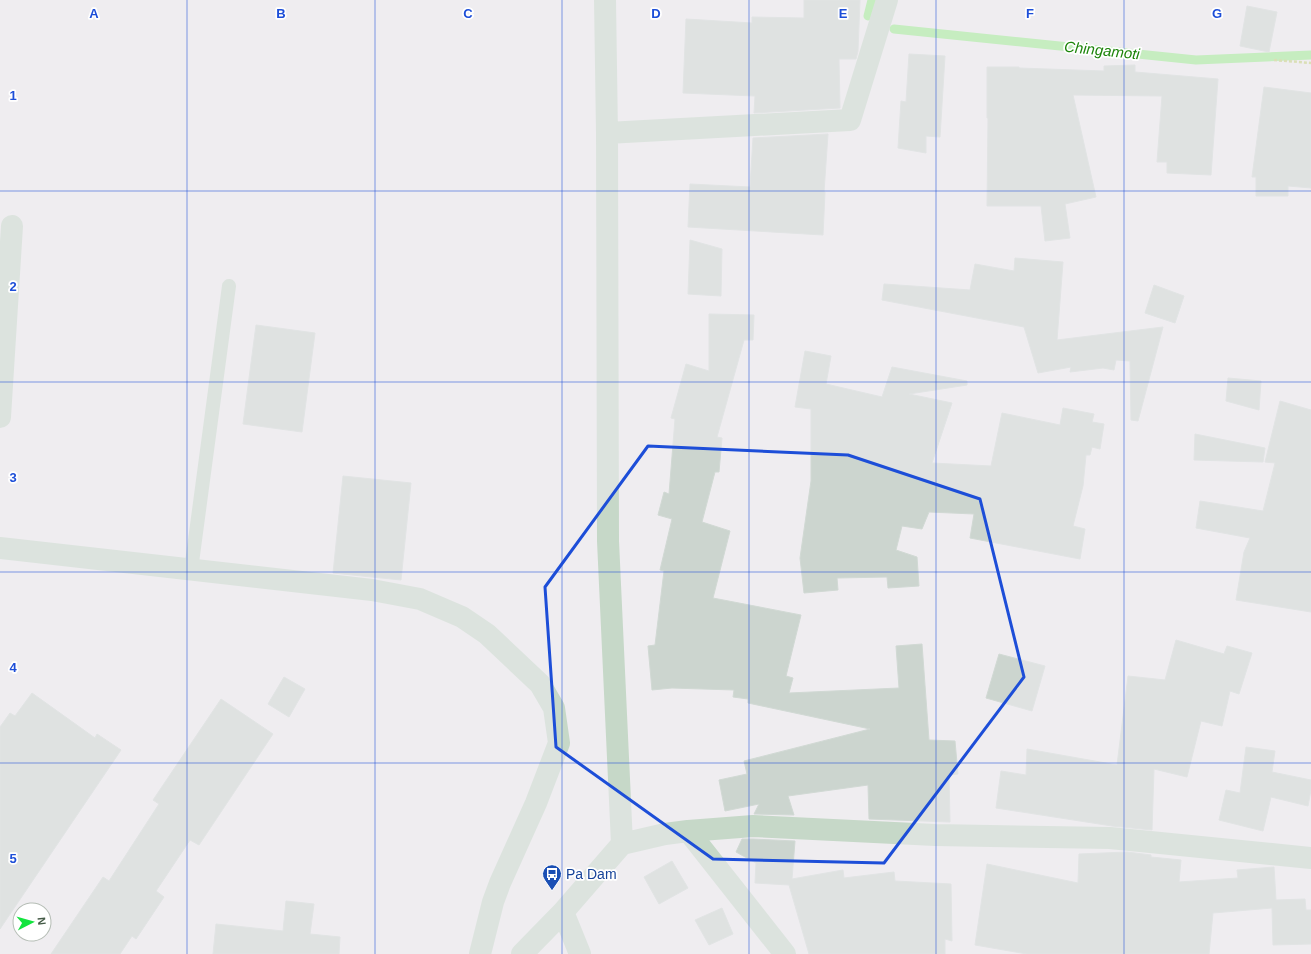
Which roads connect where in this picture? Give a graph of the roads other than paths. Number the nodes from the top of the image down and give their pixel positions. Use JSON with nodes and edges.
{"nodes":[{"id":1,"x":605,"y":0,"type":"edge"},
{"id":2,"x":887,"y":0,"type":"edge"},
{"id":3,"x":607,"y":133,"type":"junction"},
{"id":4,"x":12,"y":226,"type":"dead end"},
{"id":5,"x":229,"y":286,"type":"dead end"},
{"id":6,"x":0,"y":417,"type":"edge"},
{"id":7,"x":0,"y":548,"type":"edge"},
{"id":8,"x":191,"y":570,"type":"junction"},
{"id":9,"x":688,"y":831,"type":"junction"},
{"id":10,"x":622,"y":844,"type":"junction"},
{"id":11,"x":1311,"y":858,"type":"edge"},
{"id":12,"x":563,"y":912,"type":"junction"},
{"id":13,"x":480,"y":954,"type":"edge"},
{"id":14,"x":522,"y":954,"type":"edge"},
{"id":15,"x":580,"y":954,"type":"edge"},
{"id":16,"x":785,"y":954,"type":"edge"}],
"edges":[{"from":1,"to":3,"type":"street"},
{"from":2,"to":3,"type":"street"},
{"from":3,"to":10,"type":"street"},
{"from":4,"to":6,"type":"street"},
{"from":5,"to":8,"type":"lane"},
{"from":7,"to":8,"type":"street"},
{"from":8,"to":13,"type":"street"},
{"from":9,"to":10,"type":"street"},
{"from":9,"to":11,"type":"street"},
{"from":9,"to":16,"type":"street"},
{"from":10,"to":12,"type":"street"},
{"from":12,"to":14,"type":"street"},
{"from":12,"to":15,"type":"street"}]}
